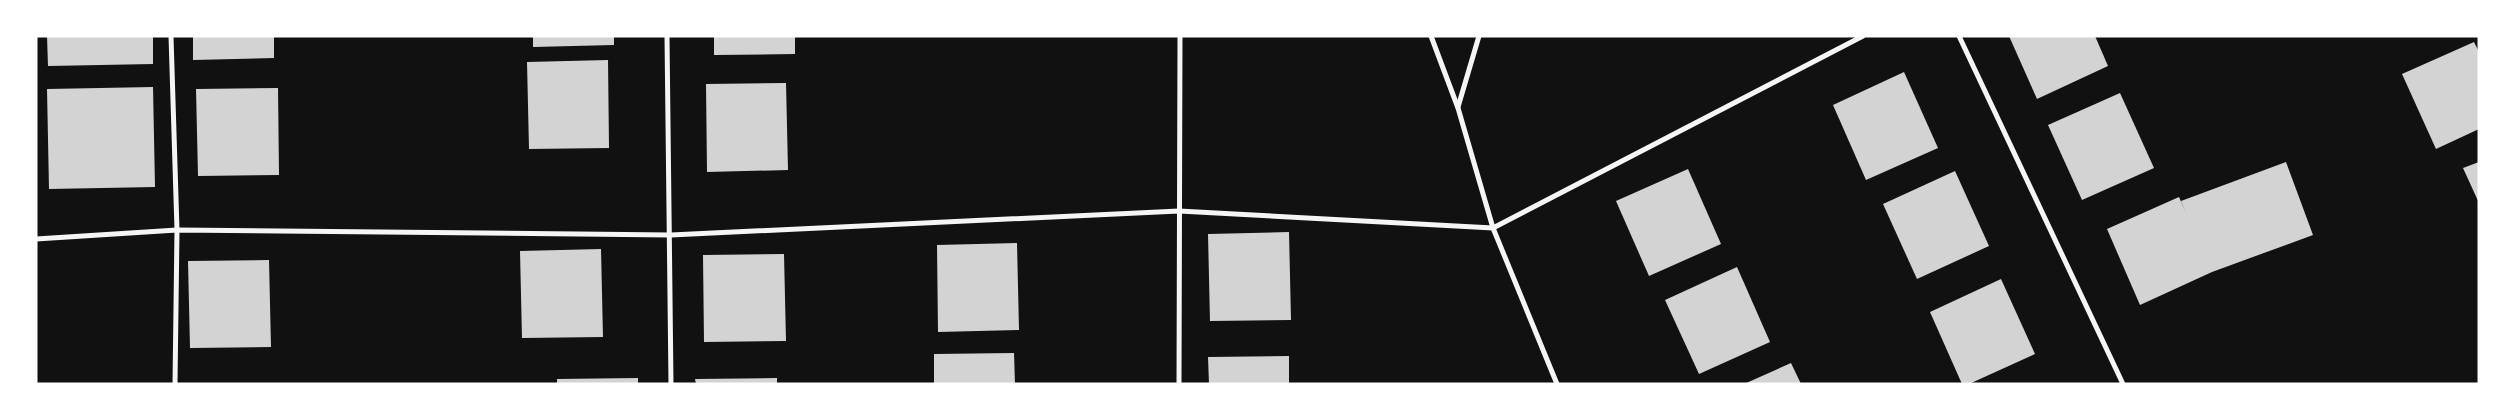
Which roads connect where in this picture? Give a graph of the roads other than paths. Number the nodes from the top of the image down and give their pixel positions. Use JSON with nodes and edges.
{"nodes":[{"id":1,"x":171,"y":36,"type":"edge"},
{"id":2,"x":667,"y":36,"type":"edge"},
{"id":3,"x":1180,"y":36,"type":"edge"},
{"id":4,"x":1431,"y":36,"type":"edge"},
{"id":5,"x":1479,"y":36,"type":"edge"},
{"id":6,"x":1864,"y":36,"type":"edge"},
{"id":7,"x":1959,"y":36,"type":"edge"},
{"id":8,"x":1458,"y":108,"type":"junction"},
{"id":9,"x":1179,"y":211,"type":"junction"},
{"id":10,"x":1493,"y":228,"type":"junction"},
{"id":11,"x":177,"y":230,"type":"junction"},
{"id":12,"x":671,"y":235,"type":"junction"},
{"id":13,"x":36,"y":239,"type":"edge"},
{"id":14,"x":175,"y":384,"type":"edge"},
{"id":15,"x":671,"y":384,"type":"edge"},
{"id":16,"x":1179,"y":384,"type":"edge"},
{"id":17,"x":1557,"y":384,"type":"edge"},
{"id":18,"x":2123,"y":384,"type":"edge"}],
"edges":[{"from":1,"to":11,"type":"street"},
{"from":2,"to":12,"type":"street"},
{"from":3,"to":9,"type":"street"},
{"from":4,"to":8,"type":"street"},
{"from":5,"to":8,"type":"street"},
{"from":6,"to":10,"type":"street"},
{"from":7,"to":18,"type":"street"},
{"from":8,"to":10,"type":"street"},
{"from":9,"to":10,"type":"street"},
{"from":9,"to":12,"type":"street"},
{"from":9,"to":16,"type":"street"},
{"from":10,"to":17,"type":"street"},
{"from":11,"to":12,"type":"street"},
{"from":11,"to":13,"type":"street"},
{"from":11,"to":14,"type":"street"},
{"from":12,"to":15,"type":"street"}]}
